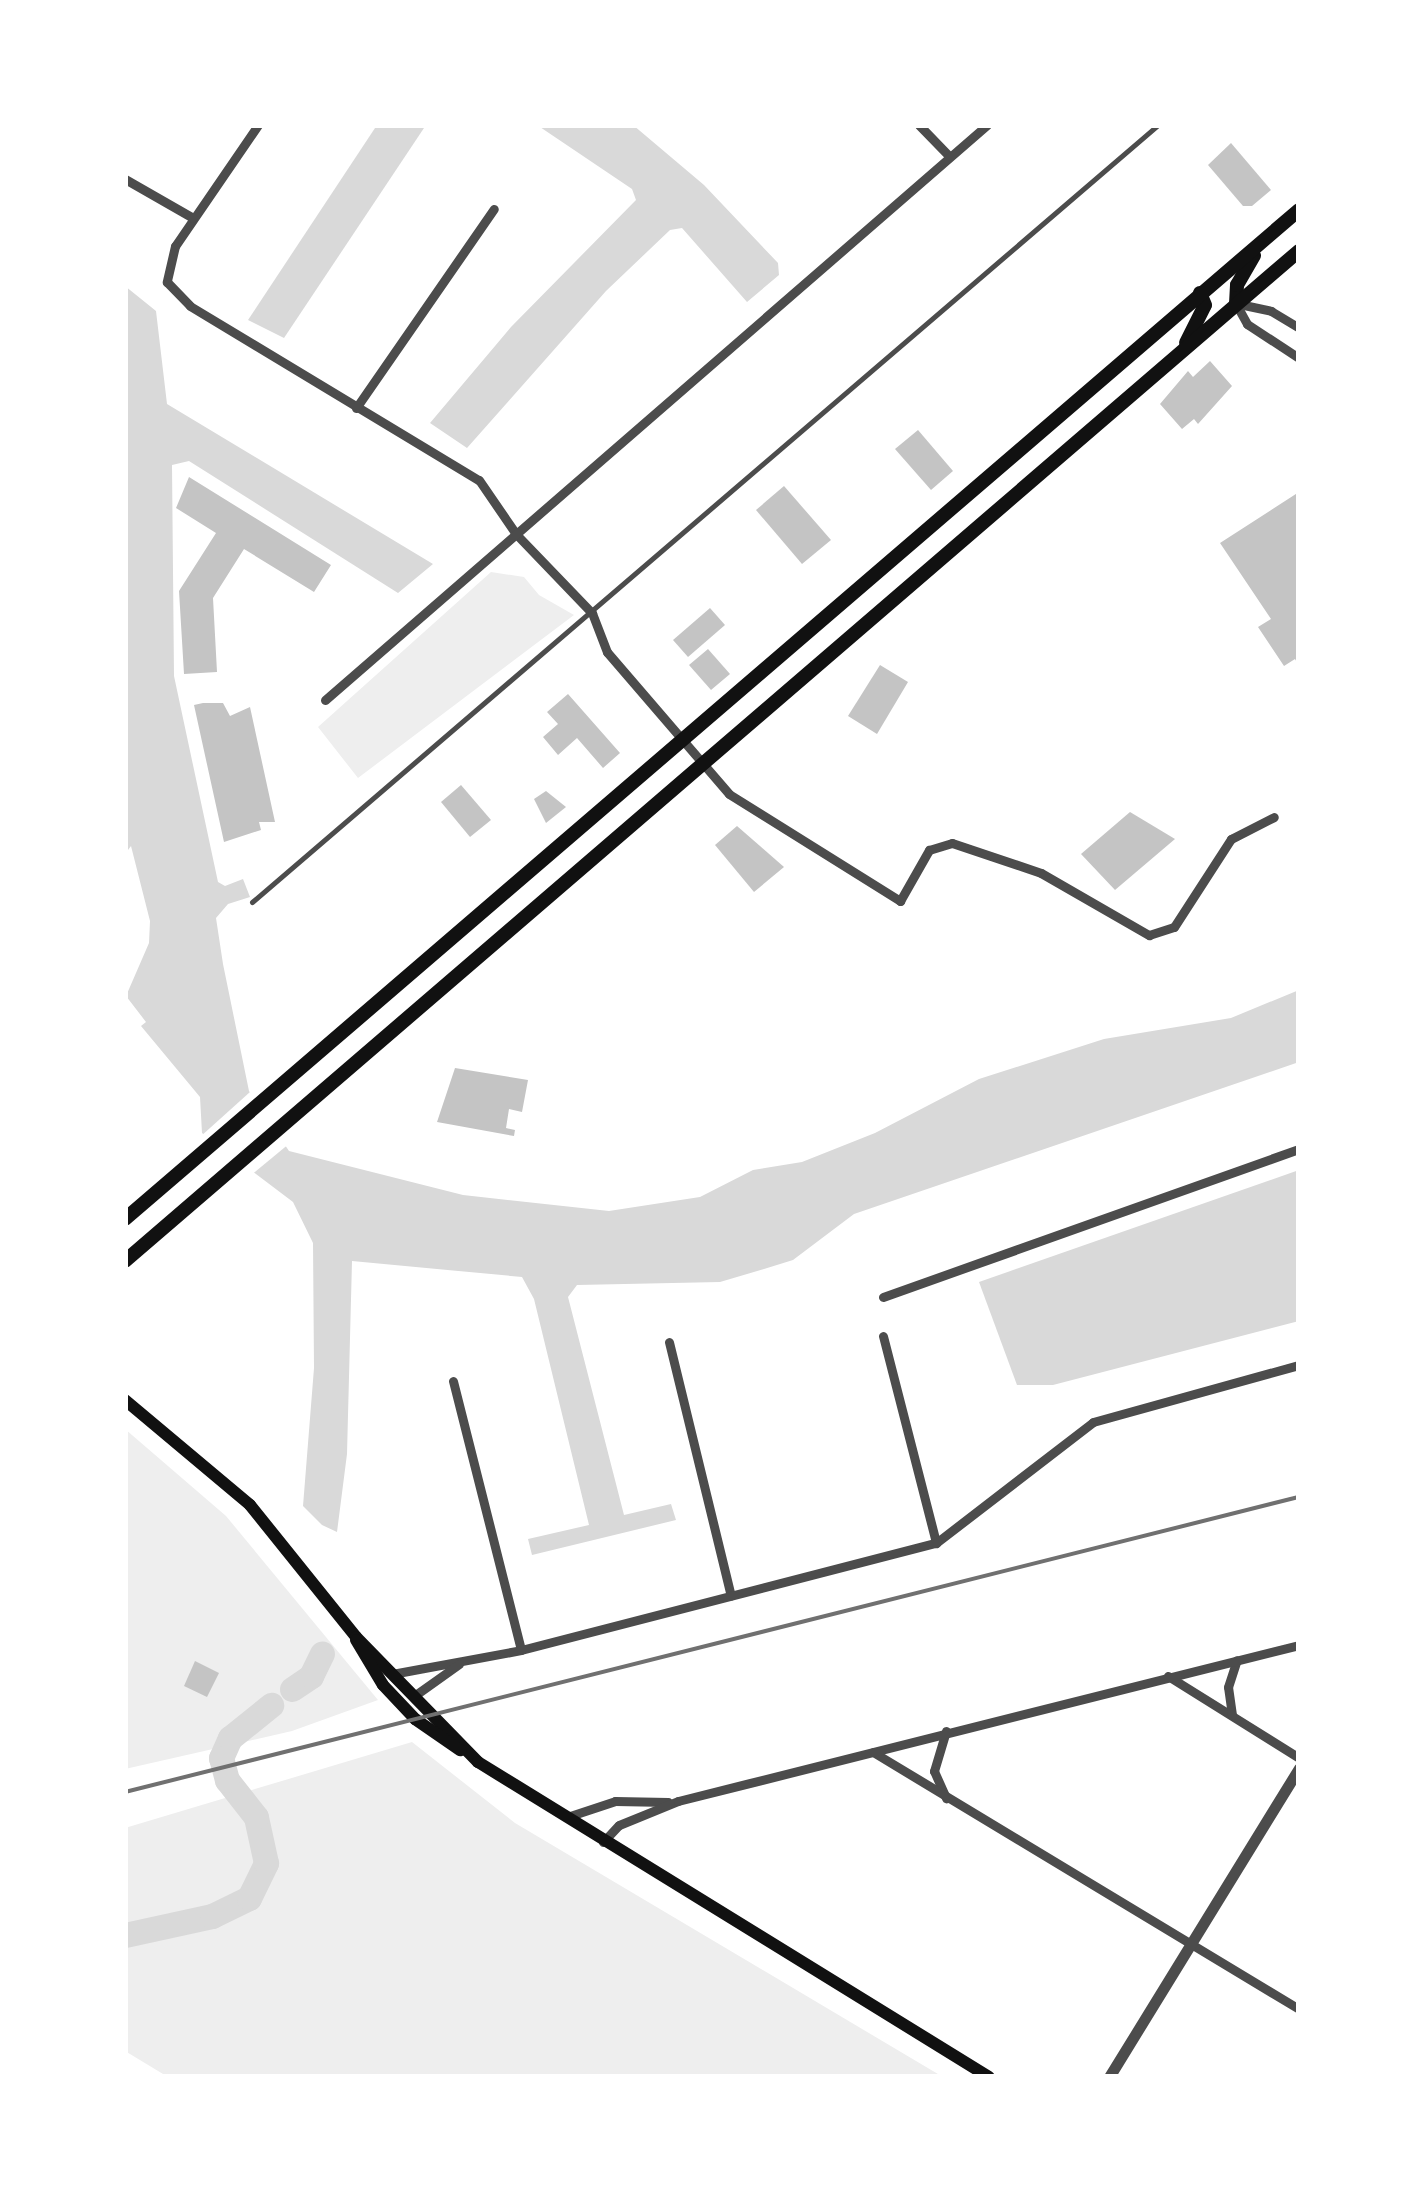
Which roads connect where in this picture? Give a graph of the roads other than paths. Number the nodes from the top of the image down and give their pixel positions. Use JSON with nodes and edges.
{"nodes":[{"id":1,"x":258,"y":125,"type":"edge"},
{"id":2,"x":919,"y":125,"type":"edge"},
{"id":3,"x":986,"y":125,"type":"edge"},
{"id":4,"x":1158,"y":125,"type":"edge"},
{"id":5,"x":949,"y":156,"type":"junction"},
{"id":6,"x":125,"y":178,"type":"edge"},
{"id":7,"x":494,"y":209,"type":"dead end"},
{"id":8,"x":1299,"y":210,"type":"edge"},
{"id":9,"x":194,"y":218,"type":"junction"},
{"id":10,"x":1266,"y":238,"type":"junction"},
{"id":11,"x":1299,"y":251,"type":"edge"},
{"id":12,"x":1200,"y":294,"type":"junction"},
{"id":13,"x":1236,"y":304,"type":"junction"},
{"id":14,"x":1299,"y":328,"type":"edge"},
{"id":15,"x":1178,"y":356,"type":"junction"},
{"id":16,"x":1299,"y":358,"type":"edge"},
{"id":17,"x":356,"y":408,"type":"junction"},
{"id":18,"x":516,"y":534,"type":"junction"},
{"id":19,"x":592,"y":613,"type":"junction"},
{"id":20,"x":325,"y":700,"type":"dead end"},
{"id":21,"x":682,"y":740,"type":"junction"},
{"id":22,"x":703,"y":765,"type":"junction"},
{"id":23,"x":1274,"y":817,"type":"dead end"},
{"id":24,"x":252,"y":902,"type":"dead end"},
{"id":25,"x":1299,"y":1150,"type":"edge"},
{"id":26,"x":125,"y":1219,"type":"edge"},
{"id":27,"x":125,"y":1261,"type":"edge"},
{"id":28,"x":883,"y":1297,"type":"dead end"},
{"id":29,"x":883,"y":1336,"type":"dead end"},
{"id":30,"x":669,"y":1342,"type":"dead end"},
{"id":31,"x":1299,"y":1365,"type":"edge"},
{"id":32,"x":453,"y":1381,"type":"dead end"},
{"id":33,"x":125,"y":1400,"type":"edge"},
{"id":34,"x":936,"y":1544,"type":"junction"},
{"id":35,"x":731,"y":1596,"type":"junction"},
{"id":36,"x":356,"y":1638,"type":"junction"},
{"id":37,"x":1299,"y":1646,"type":"edge"},
{"id":38,"x":520,"y":1650,"type":"junction"},
{"id":39,"x":1237,"y":1660,"type":"junction"},
{"id":40,"x":462,"y":1662,"type":"junction"},
{"id":41,"x":392,"y":1674,"type":"junction"},
{"id":42,"x":1168,"y":1676,"type":"junction"},
{"id":43,"x":414,"y":1696,"type":"junction"},
{"id":44,"x":1233,"y":1718,"type":"junction"},
{"id":45,"x":946,"y":1732,"type":"junction"},
{"id":46,"x":872,"y":1752,"type":"junction"},
{"id":47,"x":471,"y":1756,"type":"junction"},
{"id":48,"x":1299,"y":1758,"type":"edge"},
{"id":49,"x":1299,"y":1768,"type":"edge"},
{"id":50,"x":948,"y":1800,"type":"junction"},
{"id":51,"x":676,"y":1802,"type":"junction"},
{"id":52,"x":564,"y":1818,"type":"junction"},
{"id":53,"x":603,"y":1842,"type":"junction"},
{"id":54,"x":1192,"y":1945,"type":"junction"},
{"id":55,"x":1299,"y":2008,"type":"edge"},
{"id":56,"x":989,"y":2077,"type":"edge"},
{"id":57,"x":1110,"y":2077,"type":"edge"}],
"edges":[{"from":1,"to":9,"type":"street"},
{"from":2,"to":5,"type":"street"},
{"from":3,"to":5,"type":"street"},
{"from":4,"to":19,"type":"lane"},
{"from":5,"to":18,"type":"street"},
{"from":6,"to":9,"type":"street"},
{"from":7,"to":17,"type":"street"},
{"from":8,"to":10,"type":"main road"},
{"from":9,"to":17,"type":"street"},
{"from":10,"to":12,"type":"main road"},
{"from":10,"to":13,"type":"main road"},
{"from":11,"to":13,"type":"main road"},
{"from":12,"to":15,"type":"main road"},
{"from":12,"to":21,"type":"main road"},
{"from":13,"to":14,"type":"street"},
{"from":13,"to":15,"type":"main road"},
{"from":13,"to":16,"type":"street"},
{"from":15,"to":22,"type":"main road"},
{"from":17,"to":18,"type":"street"},
{"from":18,"to":19,"type":"street"},
{"from":18,"to":20,"type":"street"},
{"from":19,"to":21,"type":"street"},
{"from":19,"to":24,"type":"lane"},
{"from":21,"to":22,"type":"street"},
{"from":21,"to":26,"type":"main road"},
{"from":22,"to":23,"type":"street"},
{"from":22,"to":27,"type":"main road"},
{"from":25,"to":28,"type":"street"},
{"from":29,"to":34,"type":"street"},
{"from":30,"to":35,"type":"street"},
{"from":31,"to":34,"type":"street"},
{"from":32,"to":38,"type":"street"},
{"from":33,"to":36,"type":"main road"},
{"from":34,"to":35,"type":"street"},
{"from":35,"to":38,"type":"street"},
{"from":36,"to":41,"type":"main road"},
{"from":36,"to":47,"type":"main road"},
{"from":37,"to":39,"type":"street"},
{"from":38,"to":40,"type":"street"},
{"from":39,"to":42,"type":"street"},
{"from":39,"to":44,"type":"street"},
{"from":40,"to":41,"type":"street"},
{"from":40,"to":43,"type":"street"},
{"from":41,"to":43,"type":"main road"},
{"from":42,"to":44,"type":"street"},
{"from":42,"to":45,"type":"street"},
{"from":43,"to":47,"type":"main road"},
{"from":44,"to":48,"type":"street"},
{"from":45,"to":46,"type":"street"},
{"from":45,"to":50,"type":"street"},
{"from":46,"to":50,"type":"street"},
{"from":46,"to":51,"type":"street"},
{"from":47,"to":52,"type":"main road"},
{"from":49,"to":54,"type":"street"},
{"from":50,"to":54,"type":"street"},
{"from":51,"to":52,"type":"street"},
{"from":51,"to":53,"type":"street"},
{"from":52,"to":53,"type":"main road"},
{"from":53,"to":56,"type":"main road"},
{"from":54,"to":55,"type":"street"},
{"from":54,"to":57,"type":"street"}]}
